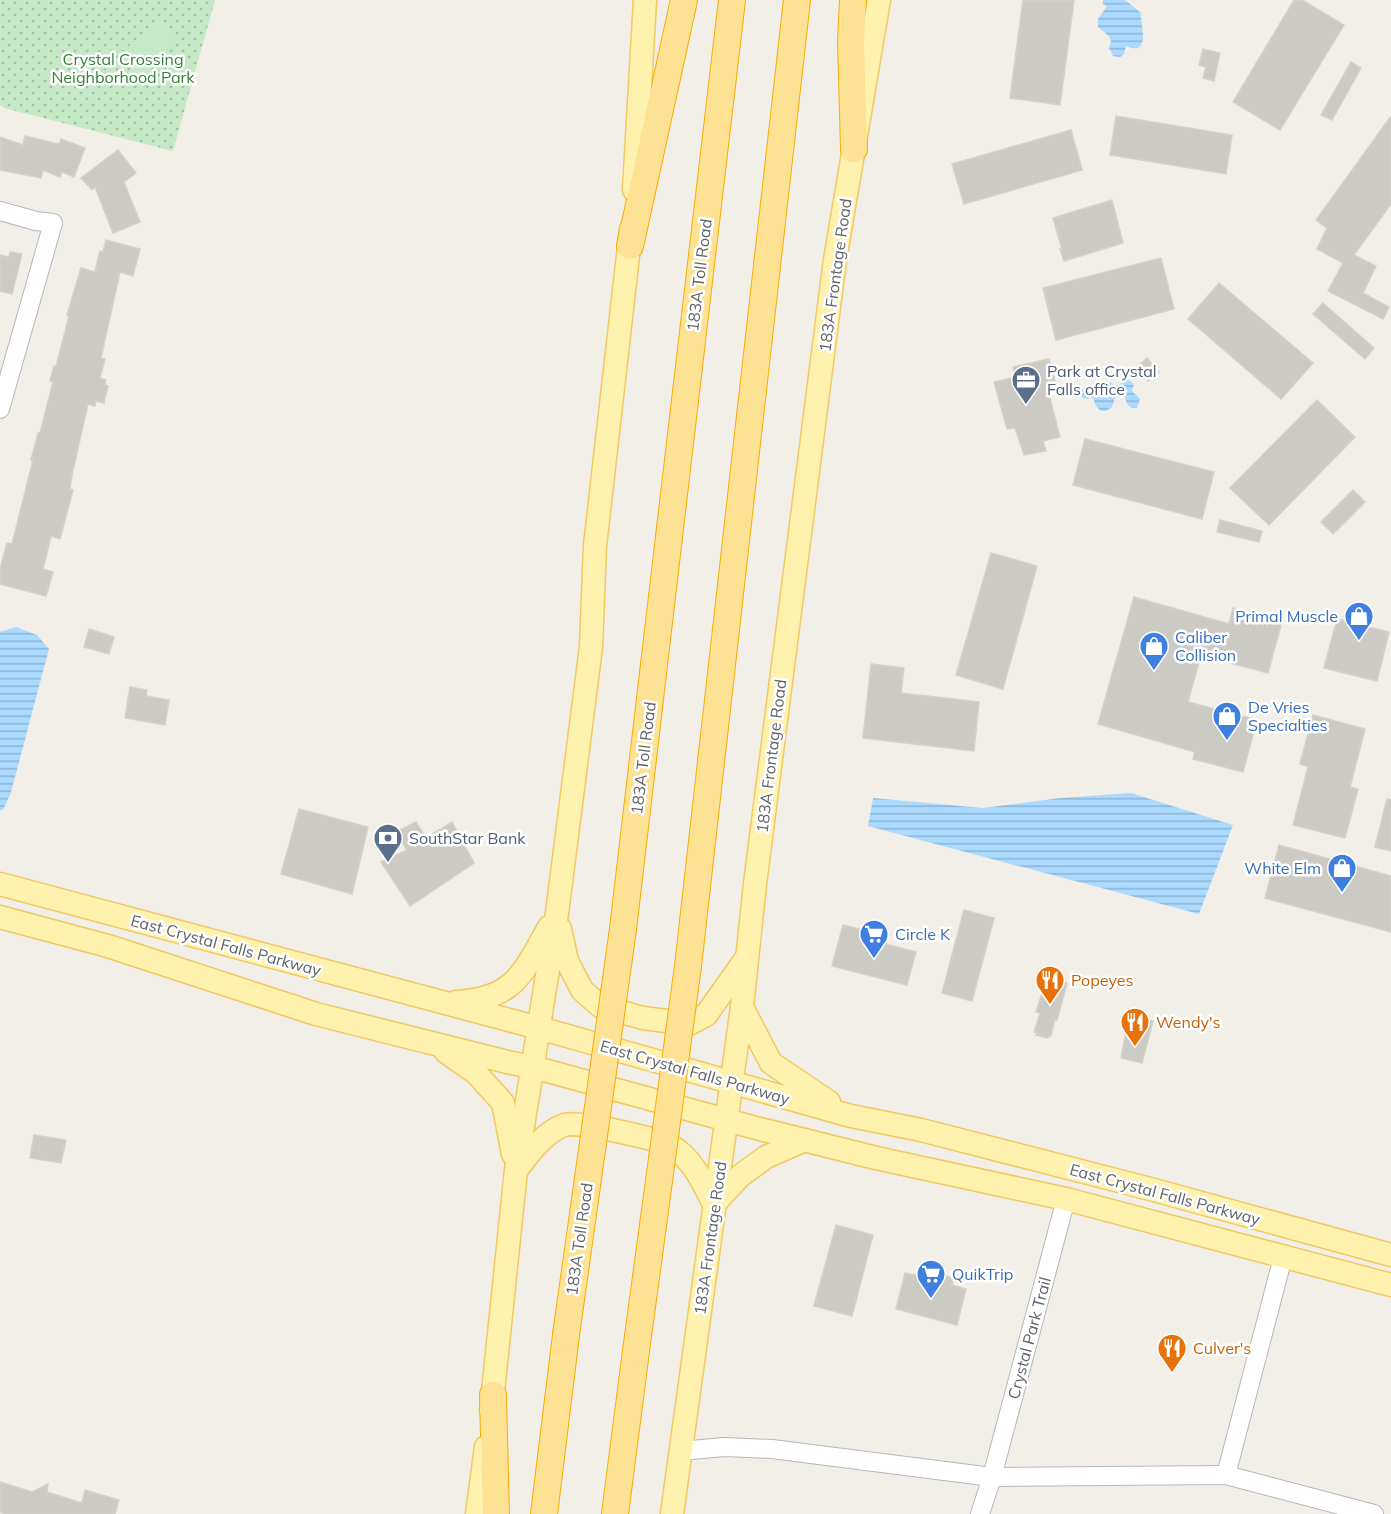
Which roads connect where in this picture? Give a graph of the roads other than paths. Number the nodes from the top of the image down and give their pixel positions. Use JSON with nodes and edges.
{"nodes":[{"id":1,"x":645,"y":0,"type":"edge"},
{"id":2,"x":684,"y":0,"type":"edge"},
{"id":3,"x":732,"y":0,"type":"edge"},
{"id":4,"x":797,"y":0,"type":"edge"},
{"id":5,"x":853,"y":0,"type":"edge"},
{"id":6,"x":879,"y":0,"type":"edge"},
{"id":7,"x":854,"y":149,"type":"junction"},
{"id":8,"x":0,"y":211,"type":"edge"},
{"id":9,"x":630,"y":246,"type":"junction"},
{"id":10,"x":0,"y":409,"type":"edge"},
{"id":11,"x":0,"y":884,"type":"edge"},
{"id":12,"x":557,"y":913,"type":"junction"},
{"id":13,"x":0,"y":917,"type":"edge"},
{"id":14,"x":226,"y":946,"type":"junction"},
{"id":15,"x":747,"y":957,"type":"junction"},
{"id":16,"x":216,"y":980,"type":"junction"},
{"id":17,"x":440,"y":1003,"type":"junction"},
{"id":18,"x":742,"y":1006,"type":"junction"},
{"id":19,"x":539,"y":1028,"type":"junction"},
{"id":20,"x":437,"y":1045,"type":"junction"},
{"id":21,"x":533,"y":1066,"type":"junction"},
{"id":22,"x":731,"y":1083,"type":"junction"},
{"id":23,"x":851,"y":1116,"type":"junction"},
{"id":24,"x":726,"y":1120,"type":"junction"},
{"id":25,"x":805,"y":1140,"type":"junction"},
{"id":26,"x":516,"y":1170,"type":"junction"},
{"id":27,"x":1066,"y":1199,"type":"junction"},
{"id":28,"x":714,"y":1204,"type":"junction"},
{"id":29,"x":1291,"y":1228,"type":"junction"},
{"id":30,"x":1391,"y":1255,"type":"edge"},
{"id":31,"x":1283,"y":1257,"type":"junction"},
{"id":32,"x":1391,"y":1285,"type":"edge"},
{"id":33,"x":493,"y":1395,"type":"junction"},
{"id":34,"x":681,"y":1451,"type":"junction"},
{"id":35,"x":1226,"y":1475,"type":"junction"},
{"id":36,"x":992,"y":1477,"type":"junction"},
{"id":37,"x":477,"y":1514,"type":"edge"},
{"id":38,"x":496,"y":1514,"type":"edge"},
{"id":39,"x":544,"y":1514,"type":"edge"},
{"id":40,"x":615,"y":1514,"type":"edge"},
{"id":41,"x":672,"y":1514,"type":"edge"},
{"id":42,"x":980,"y":1514,"type":"edge"},
{"id":43,"x":1374,"y":1514,"type":"edge"}],
"edges":[{"from":1,"to":9,"type":"main road"},
{"from":2,"to":9,"type":"highway"},
{"from":3,"to":39,"type":"highway","name":"183A Toll Road","bridge":true},
{"from":4,"to":40,"type":"highway","bridge":true},
{"from":5,"to":7,"type":"highway"},
{"from":6,"to":7,"type":"main road","name":"183A Frontage Road"},
{"from":7,"to":15,"type":"main road","name":"183A Frontage Road"},
{"from":8,"to":10,"type":"street"},
{"from":9,"to":12,"type":"main road"},
{"from":11,"to":14,"type":"main road","name":"East Crystal Falls Parkway"},
{"from":12,"to":15,"type":"main road"},
{"from":12,"to":17,"type":"main road"},
{"from":12,"to":19,"type":"main road"},
{"from":13,"to":16,"type":"main road","name":"East Crystal Falls Parkway"},
{"from":14,"to":16,"type":"main road"},
{"from":14,"to":17,"type":"main road","name":"East Crystal Falls Parkway"},
{"from":15,"to":18,"type":"main road","name":"183A Frontage Road"},
{"from":16,"to":20,"type":"main road","name":"East Crystal Falls Parkway"},
{"from":17,"to":19,"type":"main road","name":"East Crystal Falls Parkway"},
{"from":18,"to":22,"type":"main road","name":"183A Frontage Road"},
{"from":18,"to":23,"type":"main road"},
{"from":19,"to":21,"type":"main road"},
{"from":19,"to":22,"type":"main road","name":"East Crystal Falls Parkway"},
{"from":20,"to":21,"type":"main road","name":"East Crystal Falls Parkway"},
{"from":20,"to":26,"type":"main road"},
{"from":21,"to":24,"type":"main road","name":"East Crystal Falls Parkway"},
{"from":21,"to":26,"type":"main road"},
{"from":22,"to":23,"type":"main road","name":"East Crystal Falls Parkway"},
{"from":22,"to":24,"type":"main road","name":"183A Frontage Road"},
{"from":23,"to":29,"type":"main road","name":"East Crystal Falls Parkway"},
{"from":24,"to":25,"type":"main road","name":"East Crystal Falls Parkway"},
{"from":24,"to":28,"type":"main road","name":"183A Frontage Road"},
{"from":25,"to":27,"type":"main road","name":"East Crystal Falls Parkway"},
{"from":25,"to":28,"type":"main road"},
{"from":26,"to":28,"type":"main road"},
{"from":26,"to":33,"type":"main road"},
{"from":27,"to":31,"type":"main road","name":"East Crystal Falls Parkway"},
{"from":27,"to":36,"type":"street","name":"Crystal Park Trail"},
{"from":28,"to":34,"type":"main road","name":"183A Frontage Road"},
{"from":29,"to":30,"type":"main road","name":"East Crystal Falls Parkway"},
{"from":29,"to":31,"type":"main road"},
{"from":31,"to":32,"type":"main road","name":"East Crystal Falls Parkway"},
{"from":31,"to":35,"type":"street"},
{"from":33,"to":37,"type":"main road"},
{"from":33,"to":38,"type":"highway"},
{"from":34,"to":36,"type":"street"},
{"from":34,"to":41,"type":"main road","name":"183A Frontage Road"},
{"from":35,"to":36,"type":"street"},
{"from":35,"to":43,"type":"street"},
{"from":36,"to":42,"type":"street","name":"Crystal Park Trail"}]}
